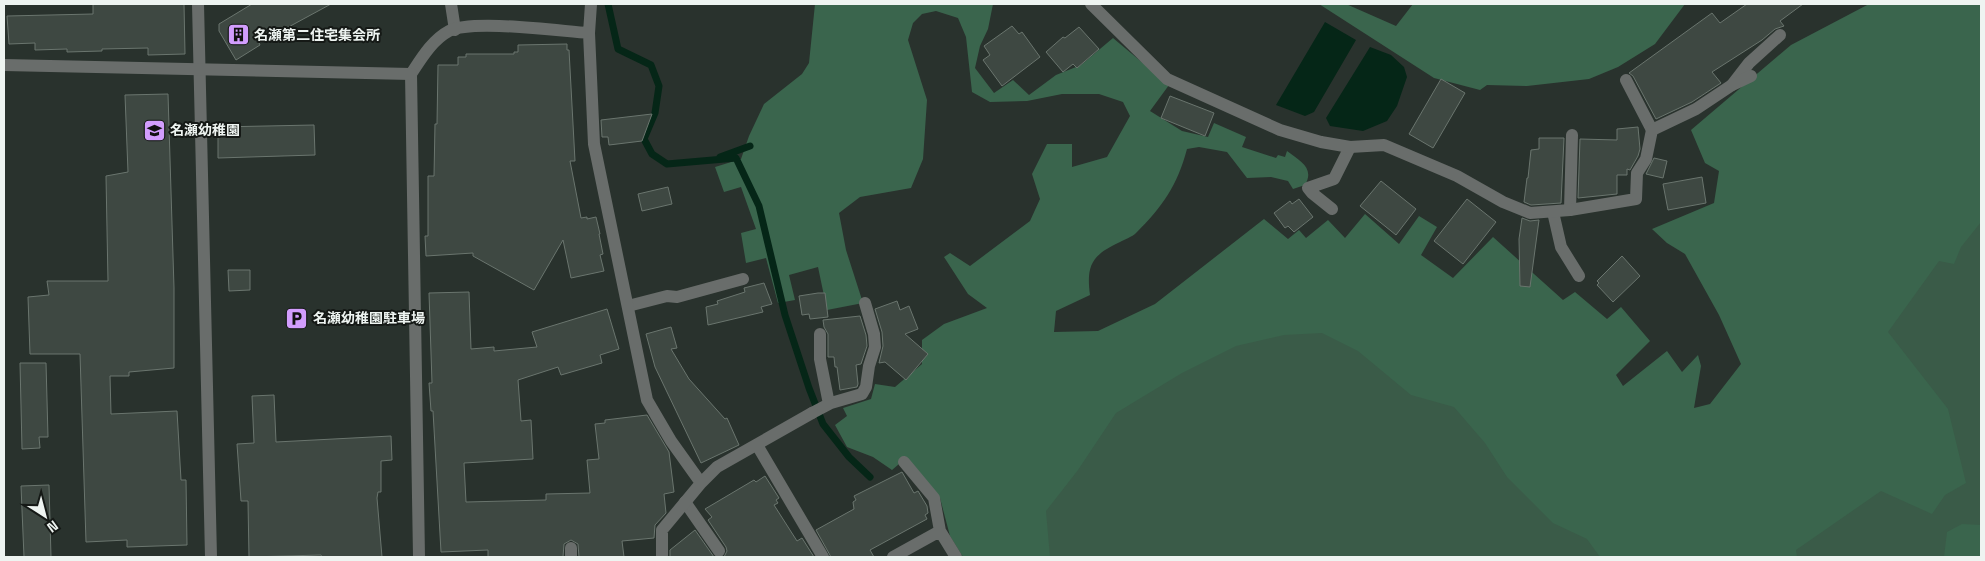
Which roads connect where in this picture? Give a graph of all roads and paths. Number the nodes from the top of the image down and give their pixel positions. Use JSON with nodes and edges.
{"nodes":[{"id":1,"x":198,"y":4,"type":"edge"},
{"id":2,"x":451,"y":4,"type":"edge"},
{"id":3,"x":591,"y":4,"type":"edge"},
{"id":4,"x":1092,"y":4,"type":"edge"},
{"id":5,"x":455,"y":30,"type":"junction"},
{"id":6,"x":589,"y":33,"type":"junction"},
{"id":7,"x":1780,"y":35,"type":"dead end"},
{"id":8,"x":4,"y":65,"type":"edge"},
{"id":9,"x":199,"y":69,"type":"junction"},
{"id":10,"x":411,"y":74,"type":"junction"},
{"id":11,"x":1751,"y":76,"type":"dead end"},
{"id":12,"x":1626,"y":80,"type":"dead end"},
{"id":13,"x":1732,"y":85,"type":"junction"},
{"id":14,"x":1652,"y":130,"type":"junction"},
{"id":15,"x":1572,"y":135,"type":"dead end"},
{"id":16,"x":1350,"y":147,"type":"junction"},
{"id":17,"x":1332,"y":209,"type":"dead end"},
{"id":18,"x":1570,"y":210,"type":"junction"},
{"id":19,"x":1553,"y":212,"type":"junction"},
{"id":20,"x":1579,"y":276,"type":"dead end"},
{"id":21,"x":743,"y":278,"type":"dead end"},
{"id":22,"x":865,"y":303,"type":"dead end"},
{"id":23,"x":628,"y":306,"type":"junction"},
{"id":24,"x":820,"y":334,"type":"dead end"},
{"id":25,"x":829,"y":404,"type":"junction"},
{"id":26,"x":757,"y":445,"type":"junction"},
{"id":27,"x":904,"y":462,"type":"dead end"},
{"id":28,"x":701,"y":482,"type":"junction"},
{"id":29,"x":685,"y":502,"type":"junction"},
{"id":30,"x":940,"y":531,"type":"junction"},
{"id":31,"x":719,"y":551,"type":"dead end"},
{"id":32,"x":211,"y":557,"type":"edge"},
{"id":33,"x":419,"y":557,"type":"edge"},
{"id":34,"x":662,"y":557,"type":"edge"},
{"id":35,"x":823,"y":557,"type":"edge"},
{"id":36,"x":893,"y":557,"type":"edge"},
{"id":37,"x":956,"y":557,"type":"edge"}],
"edges":[{"from":1,"to":9,"type":"street"},
{"from":2,"to":5,"type":"street"},
{"from":3,"to":6,"type":"street"},
{"from":4,"to":16,"type":"street"},
{"from":5,"to":6,"type":"street"},
{"from":5,"to":10,"type":"street"},
{"from":6,"to":23,"type":"street"},
{"from":7,"to":13,"type":"street"},
{"from":8,"to":9,"type":"street"},
{"from":9,"to":10,"type":"street"},
{"from":9,"to":32,"type":"street"},
{"from":10,"to":33,"type":"street"},
{"from":11,"to":13,"type":"street"},
{"from":12,"to":14,"type":"street"},
{"from":13,"to":14,"type":"street"},
{"from":14,"to":18,"type":"street"},
{"from":15,"to":18,"type":"street"},
{"from":16,"to":17,"type":"street"},
{"from":16,"to":19,"type":"street"},
{"from":18,"to":19,"type":"street"},
{"from":19,"to":20,"type":"street"},
{"from":21,"to":23,"type":"street"},
{"from":22,"to":25,"type":"street"},
{"from":23,"to":28,"type":"street"},
{"from":24,"to":25,"type":"street"},
{"from":25,"to":26,"type":"street"},
{"from":26,"to":28,"type":"street"},
{"from":26,"to":35,"type":"street"},
{"from":27,"to":30,"type":"street"},
{"from":28,"to":29,"type":"street"},
{"from":29,"to":31,"type":"street"},
{"from":29,"to":34,"type":"street"},
{"from":30,"to":36,"type":"street"},
{"from":30,"to":37,"type":"street"}]}
